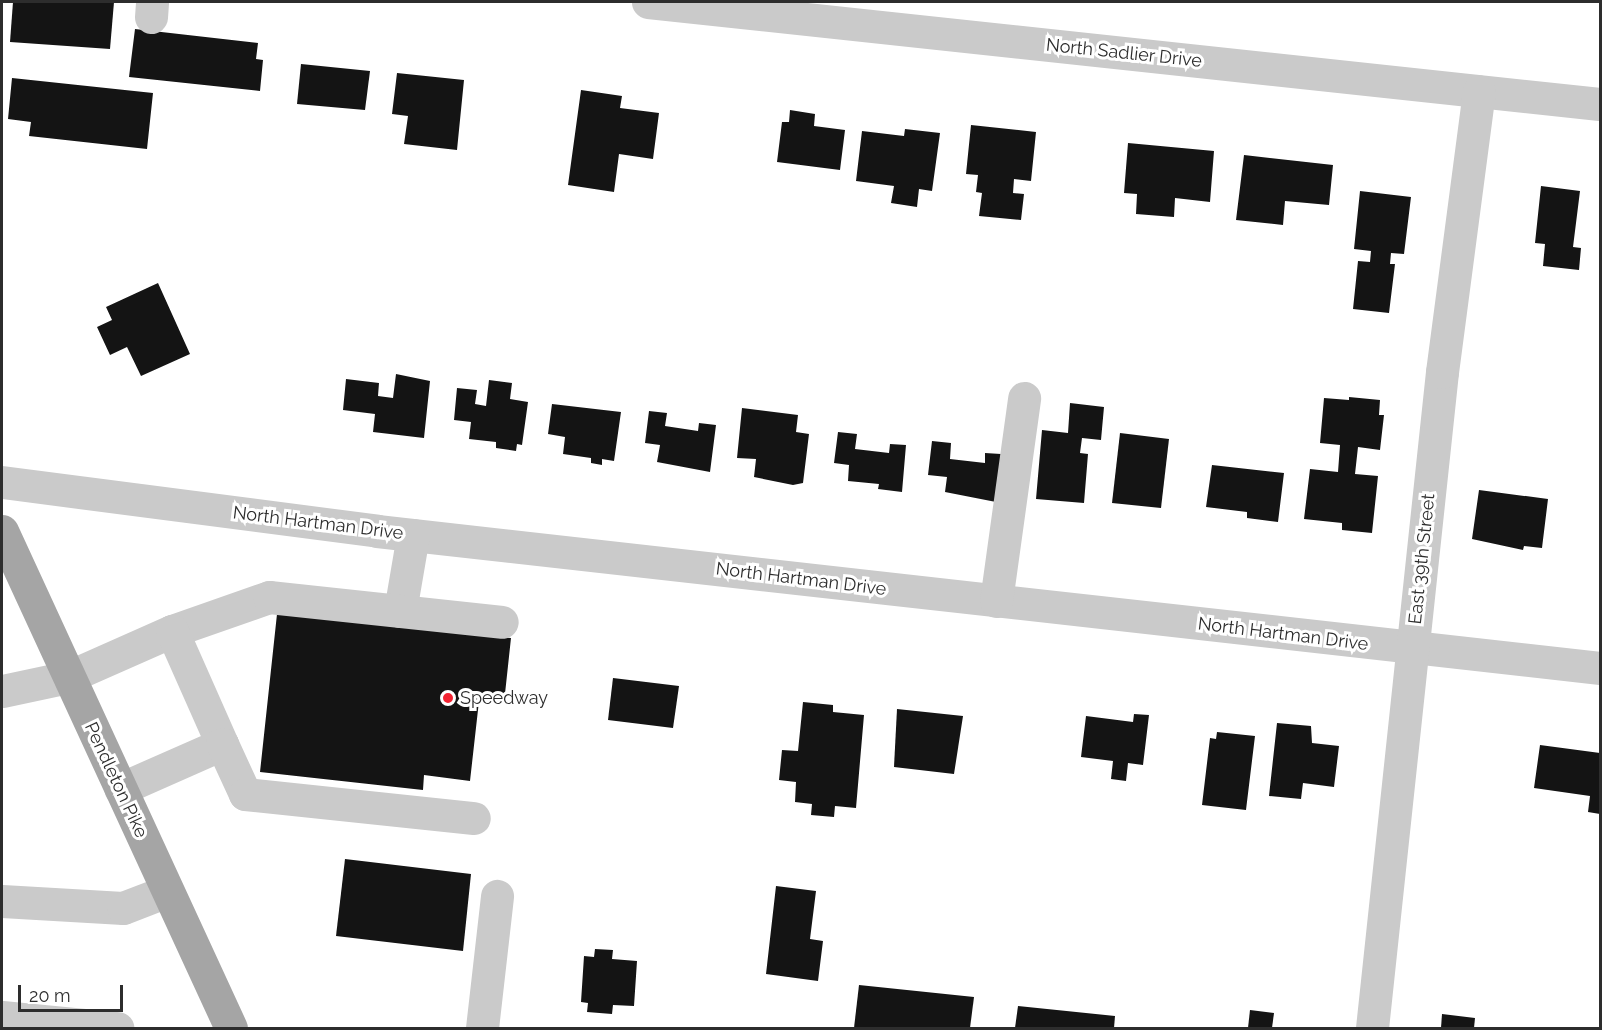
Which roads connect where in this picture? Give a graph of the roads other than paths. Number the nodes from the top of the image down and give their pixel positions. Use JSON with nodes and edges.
{"nodes":[{"id":1,"x":648,"y":2,"type":"edge"},
{"id":2,"x":1479,"y":90,"type":"junction"},
{"id":3,"x":1600,"y":104,"type":"edge"},
{"id":4,"x":1024,"y":398,"type":"dead end"},
{"id":5,"x":2,"y":482,"type":"edge"},
{"id":6,"x":2,"y":531,"type":"edge"},
{"id":7,"x":412,"y":535,"type":"junction"},
{"id":8,"x":996,"y":602,"type":"junction"},
{"id":9,"x":400,"y":611,"type":"junction"},
{"id":10,"x":502,"y":622,"type":"dead end"},
{"id":11,"x":172,"y":631,"type":"junction"},
{"id":12,"x":1412,"y":649,"type":"junction"},
{"id":13,"x":1600,"y":668,"type":"edge"},
{"id":14,"x":69,"y":677,"type":"junction"},
{"id":15,"x":2,"y":691,"type":"edge"},
{"id":16,"x":222,"y":744,"type":"junction"},
{"id":17,"x":120,"y":789,"type":"junction"},
{"id":18,"x":474,"y":818,"type":"dead end"},
{"id":19,"x":167,"y":891,"type":"junction"},
{"id":20,"x":497,"y":896,"type":"dead end"},
{"id":21,"x":2,"y":901,"type":"edge"},
{"id":22,"x":2,"y":1017,"type":"edge"},
{"id":23,"x":117,"y":1029,"type":"edge"},
{"id":24,"x":231,"y":1029,"type":"edge"},
{"id":25,"x":482,"y":1029,"type":"edge"},
{"id":26,"x":1372,"y":1029,"type":"edge"}],
"edges":[{"from":1,"to":2,"type":"street","name":"North Sadlier Drive"},
{"from":2,"to":3,"type":"street","name":"North Sadlier Drive"},
{"from":2,"to":12,"type":"street","name":"East 39th Street"},
{"from":4,"to":8,"type":"street"},
{"from":5,"to":7,"type":"street","name":"North Hartman Drive"},
{"from":6,"to":14,"type":"main road","name":"Pendleton Pike"},
{"from":7,"to":8,"type":"street","name":"North Hartman Drive"},
{"from":7,"to":9,"type":"street"},
{"from":8,"to":12,"type":"street","name":"North Hartman Drive"},
{"from":9,"to":10,"type":"street"},
{"from":9,"to":11,"type":"street"},
{"from":11,"to":14,"type":"street"},
{"from":11,"to":16,"type":"street"},
{"from":12,"to":13,"type":"street","name":"North Hartman Drive"},
{"from":12,"to":26,"type":"street","name":"East 39th Street"},
{"from":14,"to":15,"type":"street"},
{"from":14,"to":17,"type":"main road","name":"Pendleton Pike"},
{"from":16,"to":17,"type":"street"},
{"from":16,"to":18,"type":"street"},
{"from":17,"to":19,"type":"main road","name":"Pendleton Pike"},
{"from":19,"to":21,"type":"street"},
{"from":19,"to":24,"type":"main road","name":"Pendleton Pike"},
{"from":20,"to":25,"type":"street"},
{"from":22,"to":23,"type":"street"}]}
